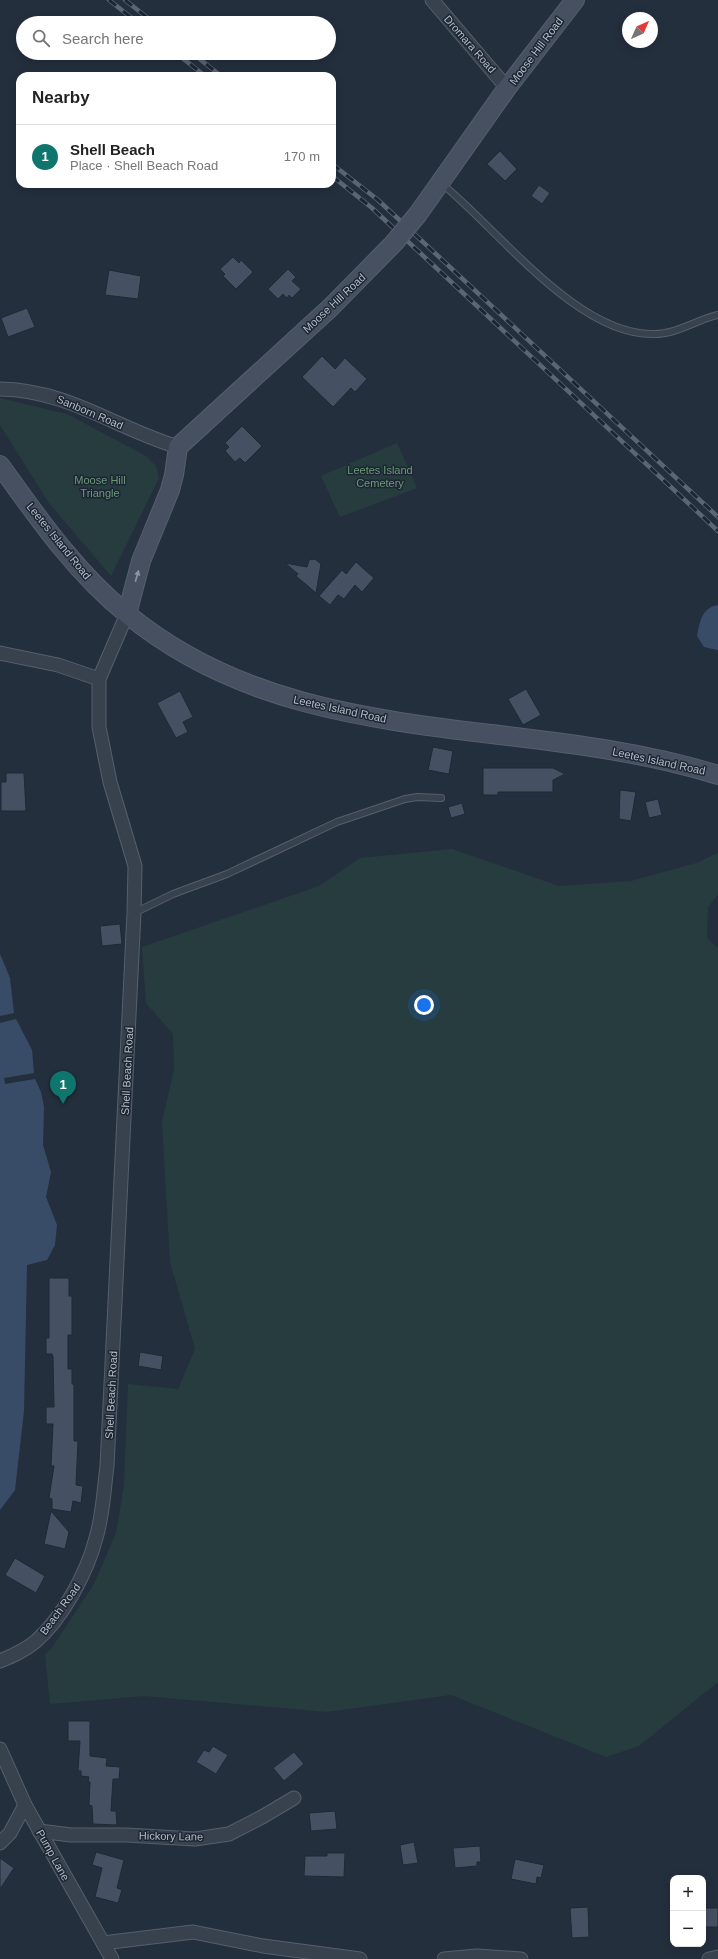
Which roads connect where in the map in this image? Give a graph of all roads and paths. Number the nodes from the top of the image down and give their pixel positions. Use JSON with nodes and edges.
{"nodes":[{"id":1,"x":432,"y":0,"type":"edge"},
{"id":2,"x":575,"y":0,"type":"edge"},
{"id":3,"x":507,"y":88,"type":"junction"},
{"id":4,"x":440,"y":183,"type":"junction"},
{"id":5,"x":718,"y":315,"type":"edge"},
{"id":6,"x":0,"y":389,"type":"edge"},
{"id":7,"x":178,"y":447,"type":"junction"},
{"id":8,"x":0,"y":464,"type":"edge"},
{"id":9,"x":127,"y":614,"type":"junction"},
{"id":10,"x":0,"y":653,"type":"edge"},
{"id":11,"x":99,"y":679,"type":"junction"},
{"id":12,"x":718,"y":775,"type":"edge"},
{"id":13,"x":441,"y":798,"type":"dead end"},
{"id":14,"x":134,"y":913,"type":"junction"},
{"id":15,"x":97,"y":1537,"type":"joint"},
{"id":16,"x":0,"y":1661,"type":"edge"},
{"id":17,"x":0,"y":1749,"type":"edge"},
{"id":18,"x":294,"y":1798,"type":"dead end"},
{"id":19,"x":24,"y":1805,"type":"junction"},
{"id":20,"x":39,"y":1831,"type":"junction"},
{"id":21,"x":0,"y":1844,"type":"edge"},
{"id":22,"x":102,"y":1943,"type":"junction"},
{"id":23,"x":718,"y":1957,"type":"edge"},
{"id":24,"x":112,"y":1959,"type":"edge"},
{"id":25,"x":360,"y":1959,"type":"edge"},
{"id":26,"x":444,"y":1959,"type":"edge"},
{"id":27,"x":521,"y":1959,"type":"edge"},
{"id":28,"x":709,"y":1959,"type":"edge"}],
"edges":[{"from":1,"to":3,"type":"street","name":"Dromara Road"},
{"from":2,"to":3,"type":"main road","name":"Moose Hill Road"},
{"from":3,"to":4,"type":"main road","name":"Moose Hill Road"},
{"from":4,"to":5,"type":"lane"},
{"from":4,"to":7,"type":"main road","name":"Moose Hill Road","bridge":true},
{"from":6,"to":7,"type":"street","name":"Sanborn Road"},
{"from":9,"to":7,"type":"main road","one_way":true},
{"from":8,"to":9,"type":"main road","name":"Leetes Island Road"},
{"from":9,"to":11,"type":"street","name":"Shell Beach Road"},
{"from":9,"to":12,"type":"main road","name":"Leetes Island Road"},
{"from":10,"to":11,"type":"street"},
{"from":11,"to":14,"type":"street","name":"Shell Beach Road"},
{"from":13,"to":14,"type":"lane"},
{"from":14,"to":15,"type":"street","name":"Shell Beach Road"},
{"from":15,"to":16,"type":"street","name":"Beach Road"},
{"from":17,"to":19,"type":"street","name":"Pump Lane"},
{"from":18,"to":20,"type":"street","name":"Hickory Lane"},
{"from":19,"to":20,"type":"street","name":"Pump Lane"},
{"from":19,"to":21,"type":"street"},
{"from":20,"to":22,"type":"street","name":"Pump Lane"},
{"from":22,"to":24,"type":"street","name":"Pump Lane"},
{"from":22,"to":25,"type":"street"},
{"from":23,"to":28,"type":"street"},
{"from":26,"to":27,"type":"street"}]}
